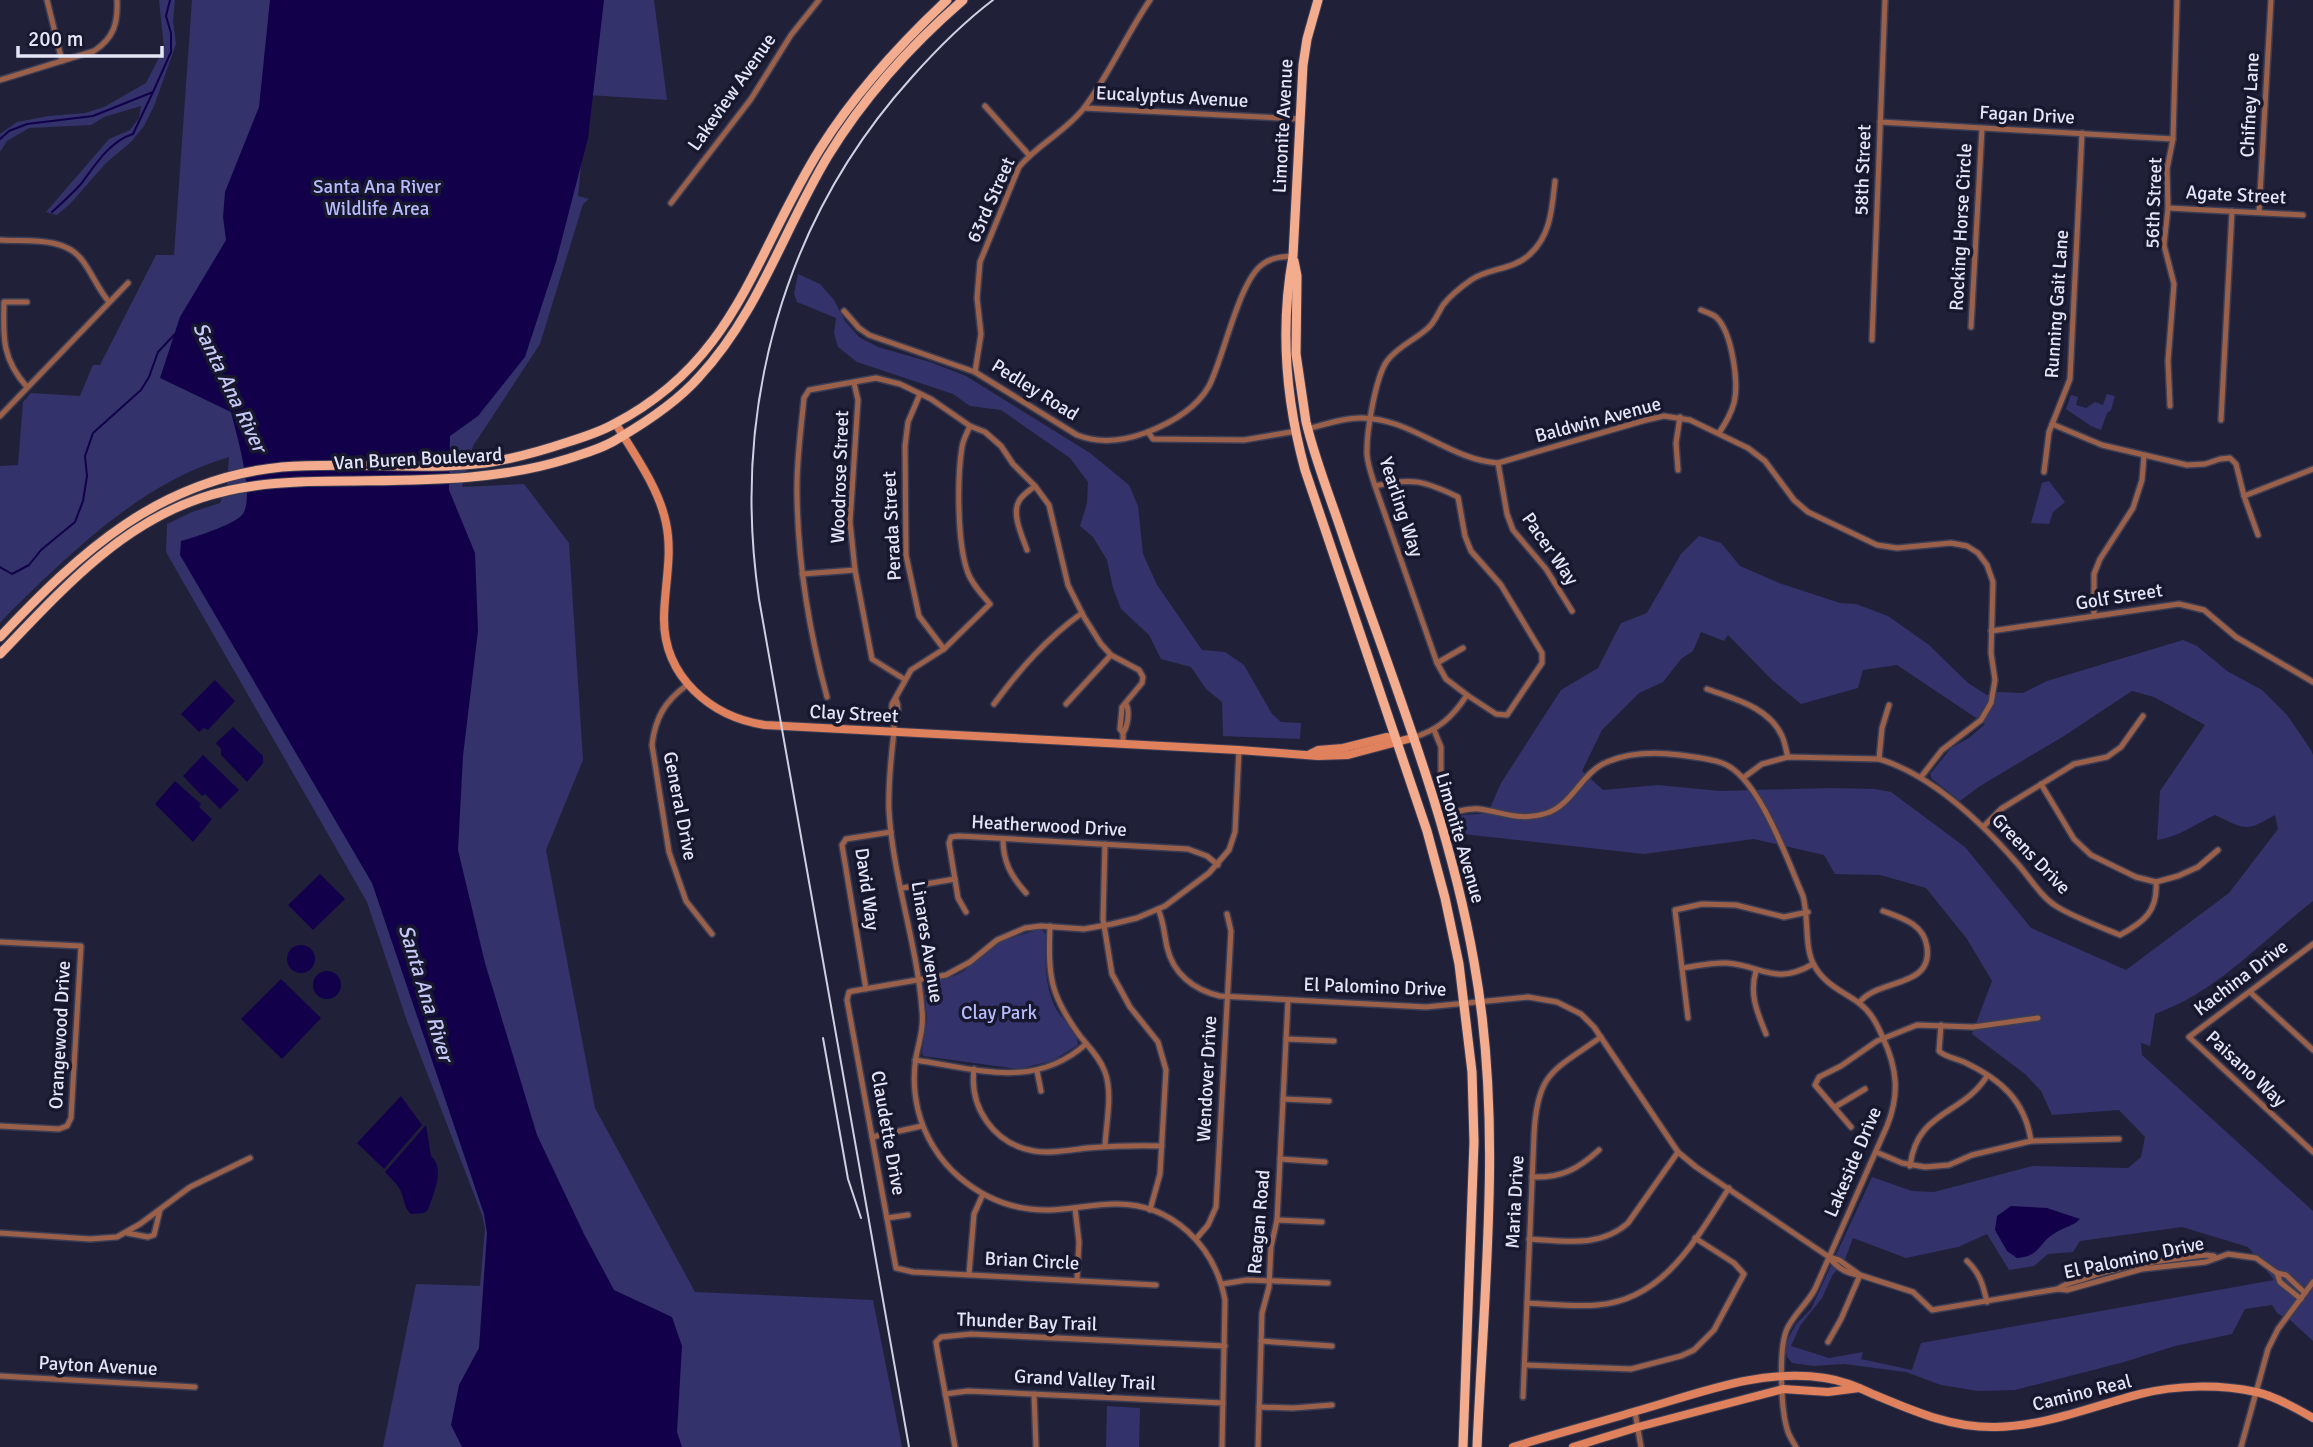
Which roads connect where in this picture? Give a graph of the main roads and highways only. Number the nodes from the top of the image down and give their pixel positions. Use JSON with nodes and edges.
{"nodes":[{"id":1,"x":947,"y":0,"type":"edge"},
{"id":2,"x":963,"y":0,"type":"edge"},
{"id":3,"x":1318,"y":0,"type":"edge"},
{"id":4,"x":1293,"y":256,"type":"junction"},
{"id":5,"x":616,"y":424,"type":"junction"},
{"id":6,"x":623,"y":436,"type":"junction"},
{"id":7,"x":1349,"y":600,"type":"junction"},
{"id":8,"x":0,"y":638,"type":"edge"},
{"id":9,"x":0,"y":654,"type":"edge"},
{"id":10,"x":1387,"y":666,"type":"junction"},
{"id":11,"x":1412,"y":738,"type":"junction"},
{"id":12,"x":1397,"y":741,"type":"junction"},
{"id":13,"x":1859,"y":1388,"type":"junction"},
{"id":14,"x":2313,"y":1418,"type":"edge"},
{"id":15,"x":1463,"y":1447,"type":"edge"},
{"id":16,"x":1476,"y":1447,"type":"edge"},
{"id":17,"x":1513,"y":1447,"type":"edge"},
{"id":18,"x":1573,"y":1447,"type":"edge"}],
"edges":[{"from":1,"to":5,"type":"main road","name":"Van Buren Boulevard"},
{"from":2,"to":6,"type":"main road","name":"Van Buren Boulevard"},
{"from":3,"to":4,"type":"main road","name":"Limonite Avenue"},
{"from":4,"to":7,"type":"main road","name":"Limonite Avenue"},
{"from":4,"to":10,"type":"main road","name":"Limonite Avenue"},
{"from":5,"to":6,"type":"main road","name":"Clay Street"},
{"from":5,"to":8,"type":"main road","name":"Van Buren Boulevard"},
{"from":6,"to":9,"type":"main road","name":"Van Buren Boulevard"},
{"from":6,"to":12,"type":"main road","name":"Clay Street"},
{"from":7,"to":10,"type":"main road"},
{"from":7,"to":12,"type":"main road","name":"Limonite Avenue"},
{"from":10,"to":11,"type":"main road","name":"Limonite Avenue"},
{"from":11,"to":12,"type":"main road","name":"Clay Street"},
{"from":11,"to":16,"type":"main road","name":"Limonite Avenue"},
{"from":12,"to":15,"type":"main road","name":"Limonite Avenue"},
{"from":13,"to":14,"type":"main road","name":"Camino Real"},
{"from":13,"to":17,"type":"main road","name":"Camino Real"},
{"from":13,"to":18,"type":"main road","name":"Camino Real"}]}
